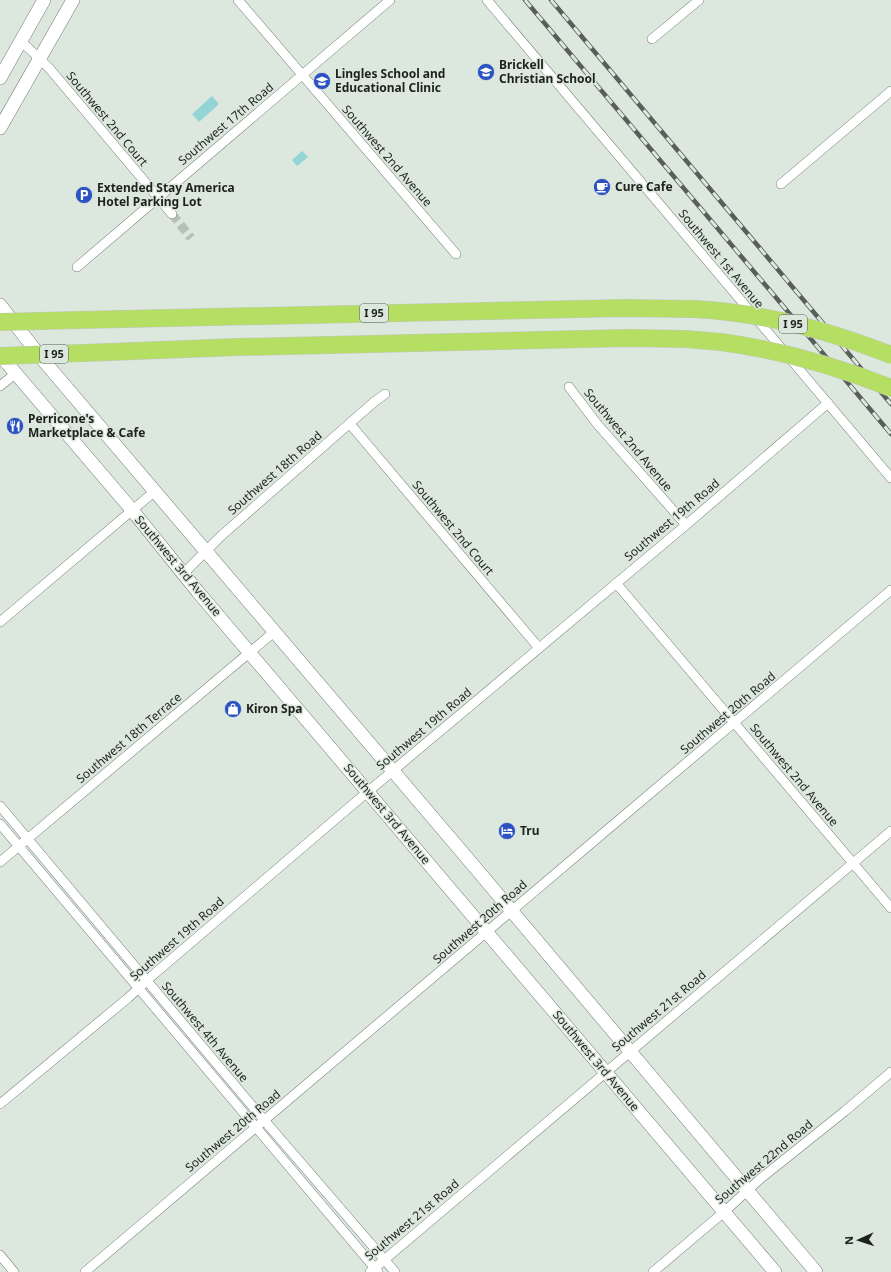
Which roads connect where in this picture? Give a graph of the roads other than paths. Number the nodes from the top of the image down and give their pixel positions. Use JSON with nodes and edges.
{"nodes":[{"id":1,"x":44,"y":0,"type":"edge"},
{"id":2,"x":73,"y":0,"type":"edge"},
{"id":3,"x":238,"y":0,"type":"edge"},
{"id":4,"x":390,"y":0,"type":"edge"},
{"id":5,"x":487,"y":0,"type":"edge"},
{"id":6,"x":699,"y":0,"type":"edge"},
{"id":7,"x":652,"y":39,"type":"dead end"},
{"id":8,"x":22,"y":41,"type":"junction"},
{"id":9,"x":39,"y":58,"type":"junction"},
{"id":10,"x":302,"y":76,"type":"junction"},
{"id":11,"x":0,"y":78,"type":"edge"},
{"id":12,"x":891,"y":91,"type":"edge"},
{"id":13,"x":0,"y":128,"type":"edge"},
{"id":14,"x":781,"y":184,"type":"dead end"},
{"id":15,"x":158,"y":198,"type":"junction"},
{"id":16,"x":172,"y":214,"type":"tunnel mouth"},
{"id":17,"x":456,"y":254,"type":"dead end"},
{"id":18,"x":77,"y":267,"type":"dead end"},
{"id":19,"x":0,"y":305,"type":"edge"},
{"id":20,"x":0,"y":322,"type":"edge"},
{"id":21,"x":0,"y":355,"type":"edge"},
{"id":22,"x":891,"y":355,"type":"edge"},
{"id":23,"x":43,"y":360,"type":"junction"},
{"id":24,"x":15,"y":374,"type":"junction"},
{"id":25,"x":0,"y":386,"type":"edge"},
{"id":26,"x":569,"y":387,"type":"dead end"},
{"id":27,"x":891,"y":388,"type":"edge"},
{"id":28,"x":385,"y":394,"type":"dead end"},
{"id":29,"x":828,"y":403,"type":"junction"},
{"id":30,"x":350,"y":424,"type":"junction"},
{"id":31,"x":891,"y":478,"type":"edge"},
{"id":32,"x":155,"y":491,"type":"junction"},
{"id":33,"x":132,"y":510,"type":"junction"},
{"id":34,"x":686,"y":526,"type":"junction"},
{"id":35,"x":206,"y":551,"type":"junction"},
{"id":36,"x":183,"y":574,"type":"junction"},
{"id":37,"x":616,"y":583,"type":"junction"},
{"id":38,"x":891,"y":590,"type":"edge"},
{"id":39,"x":0,"y":622,"type":"edge"},
{"id":40,"x":274,"y":632,"type":"junction"},
{"id":41,"x":539,"y":648,"type":"junction"},
{"id":42,"x":250,"y":652,"type":"junction"},
{"id":43,"x":734,"y":723,"type":"junction"},
{"id":44,"x":392,"y":771,"type":"junction"},
{"id":45,"x":368,"y":791,"type":"junction"},
{"id":46,"x":0,"y":806,"type":"edge"},
{"id":47,"x":0,"y":824,"type":"edge"},
{"id":48,"x":891,"y":831,"type":"edge"},
{"id":49,"x":28,"y":839,"type":"junction"},
{"id":50,"x":19,"y":847,"type":"junction"},
{"id":51,"x":0,"y":862,"type":"edge"},
{"id":52,"x":853,"y":863,"type":"junction"},
{"id":53,"x":891,"y":908,"type":"edge"},
{"id":54,"x":511,"y":911,"type":"junction"},
{"id":55,"x":487,"y":932,"type":"junction"},
{"id":56,"x":146,"y":981,"type":"junction"},
{"id":57,"x":138,"y":988,"type":"junction"},
{"id":58,"x":630,"y":1052,"type":"junction"},
{"id":59,"x":605,"y":1072,"type":"junction"},
{"id":60,"x":891,"y":1072,"type":"edge"},
{"id":61,"x":0,"y":1104,"type":"edge"},
{"id":62,"x":264,"y":1120,"type":"junction"},
{"id":63,"x":256,"y":1127,"type":"junction"},
{"id":64,"x":747,"y":1190,"type":"junction"},
{"id":65,"x":724,"y":1212,"type":"junction"},
{"id":66,"x":0,"y":1255,"type":"edge"},
{"id":67,"x":384,"y":1260,"type":"junction"},
{"id":68,"x":374,"y":1271,"type":"edge"},
{"id":69,"x":14,"y":1272,"type":"edge"},
{"id":70,"x":85,"y":1272,"type":"edge"},
{"id":71,"x":395,"y":1272,"type":"edge"},
{"id":72,"x":653,"y":1272,"type":"edge"},
{"id":73,"x":775,"y":1272,"type":"edge"},
{"id":74,"x":816,"y":1272,"type":"edge"}],
"edges":[{"from":1,"to":8,"type":"main road"},
{"from":2,"to":9,"type":"main road"},
{"from":3,"to":10,"type":"street","name":"Southwest 2nd Avenue"},
{"from":4,"to":10,"type":"street","name":"Southwest 17th Road"},
{"from":5,"to":29,"type":"street","name":"Southwest 1st Avenue"},
{"from":6,"to":7,"type":"street"},
{"from":8,"to":9,"type":"street","name":"Southwest 2nd Court"},
{"from":8,"to":11,"type":"main road"},
{"from":9,"to":13,"type":"main road"},
{"from":9,"to":15,"type":"street","name":"Southwest 2nd Court"},
{"from":10,"to":15,"type":"street","name":"Southwest 17th Road"},
{"from":10,"to":17,"type":"street","name":"Southwest 2nd Avenue"},
{"from":12,"to":14,"type":"street"},
{"from":15,"to":16,"type":"street","name":"Southwest 2nd Court"},
{"from":15,"to":18,"type":"street","name":"Southwest 17th Road"},
{"from":19,"to":23,"type":"main road"},
{"from":20,"to":22,"type":"highway","number":"I 95","bridge":true},
{"from":20,"to":23,"type":"main road"},
{"from":21,"to":24,"type":"main road","name":"Southwest 3rd Avenue"},
{"from":21,"to":27,"type":"highway","number":"I 95","bridge":true},
{"from":23,"to":32,"type":"main road"},
{"from":24,"to":25,"type":"street"},
{"from":24,"to":33,"type":"main road","name":"Southwest 3rd Avenue"},
{"from":26,"to":34,"type":"street","name":"Southwest 2nd Avenue"},
{"from":28,"to":30,"type":"street","name":"Southwest 18th Road"},
{"from":29,"to":31,"type":"street","name":"Southwest 1st Avenue"},
{"from":29,"to":34,"type":"street","name":"Southwest 19th Road"},
{"from":30,"to":35,"type":"street","name":"Southwest 18th Road"},
{"from":30,"to":41,"type":"street","name":"Southwest 2nd Court"},
{"from":32,"to":33,"type":"street"},
{"from":32,"to":35,"type":"main road"},
{"from":33,"to":36,"type":"main road","name":"Southwest 3rd Avenue"},
{"from":33,"to":39,"type":"street"},
{"from":34,"to":37,"type":"street","name":"Southwest 19th Road"},
{"from":35,"to":36,"type":"street","name":"Southwest 18th Road"},
{"from":35,"to":40,"type":"main road"},
{"from":36,"to":42,"type":"main road","name":"Southwest 3rd Avenue"},
{"from":37,"to":41,"type":"street","name":"Southwest 19th Road"},
{"from":37,"to":43,"type":"street","name":"Southwest 2nd Avenue"},
{"from":38,"to":43,"type":"street","name":"Southwest 20th Road"},
{"from":40,"to":42,"type":"street","name":"Southwest 18th Terrace"},
{"from":40,"to":44,"type":"main road"},
{"from":41,"to":44,"type":"street","name":"Southwest 19th Road"},
{"from":42,"to":45,"type":"main road","name":"Southwest 3rd Avenue"},
{"from":42,"to":49,"type":"street","name":"Southwest 18th Terrace"},
{"from":43,"to":52,"type":"street","name":"Southwest 2nd Avenue"},
{"from":43,"to":54,"type":"street","name":"Southwest 20th Road"},
{"from":44,"to":45,"type":"street","name":"Southwest 19th Road"},
{"from":44,"to":54,"type":"main road"},
{"from":45,"to":55,"type":"main road","name":"Southwest 3rd Avenue"},
{"from":45,"to":56,"type":"street","name":"Southwest 19th Road"},
{"from":46,"to":49,"type":"street","name":"Southwest 4th Avenue"},
{"from":47,"to":50,"type":"street","name":"Southwest 4th Avenue"},
{"from":48,"to":52,"type":"street","name":"Southwest 21st Road"},
{"from":49,"to":50,"type":"street","name":"Southwest 18th Terrace"},
{"from":49,"to":56,"type":"street","name":"Southwest 4th Avenue"},
{"from":50,"to":51,"type":"street","name":"Southwest 18th Terrace"},
{"from":50,"to":57,"type":"street","name":"Southwest 4th Avenue"},
{"from":52,"to":53,"type":"street","name":"Southwest 2nd Avenue"},
{"from":52,"to":58,"type":"street","name":"Southwest 21st Road"},
{"from":54,"to":55,"type":"street","name":"Southwest 20th Road"},
{"from":54,"to":58,"type":"main road"},
{"from":55,"to":59,"type":"main road","name":"Southwest 3rd Avenue"},
{"from":55,"to":62,"type":"street","name":"Southwest 20th Road"},
{"from":56,"to":57,"type":"street","name":"Southwest 19th Road"},
{"from":56,"to":62,"type":"street","name":"Southwest 4th Avenue"},
{"from":57,"to":61,"type":"street","name":"Southwest 19th Road"},
{"from":57,"to":63,"type":"street","name":"Southwest 4th Avenue"},
{"from":58,"to":59,"type":"street","name":"Southwest 21st Road"},
{"from":58,"to":64,"type":"main road"},
{"from":59,"to":65,"type":"main road","name":"Southwest 3rd Avenue"},
{"from":59,"to":67,"type":"street","name":"Southwest 21st Road"},
{"from":60,"to":64,"type":"street","name":"Southwest 22nd Road"},
{"from":62,"to":63,"type":"street","name":"Southwest 20th Road"},
{"from":62,"to":67,"type":"street","name":"Southwest 4th Avenue"},
{"from":63,"to":68,"type":"street","name":"Southwest 4th Avenue"},
{"from":63,"to":70,"type":"street","name":"Southwest 20th Road"},
{"from":64,"to":65,"type":"street","name":"Southwest 22nd Road"},
{"from":64,"to":74,"type":"main road"},
{"from":65,"to":72,"type":"street","name":"Southwest 22nd Road"},
{"from":65,"to":73,"type":"main road","name":"Southwest 3rd Avenue"},
{"from":66,"to":69,"type":"street"},
{"from":67,"to":68,"type":"street","name":"Southwest 21st Road"},
{"from":67,"to":71,"type":"street","name":"Southwest 4th Avenue"}]}
